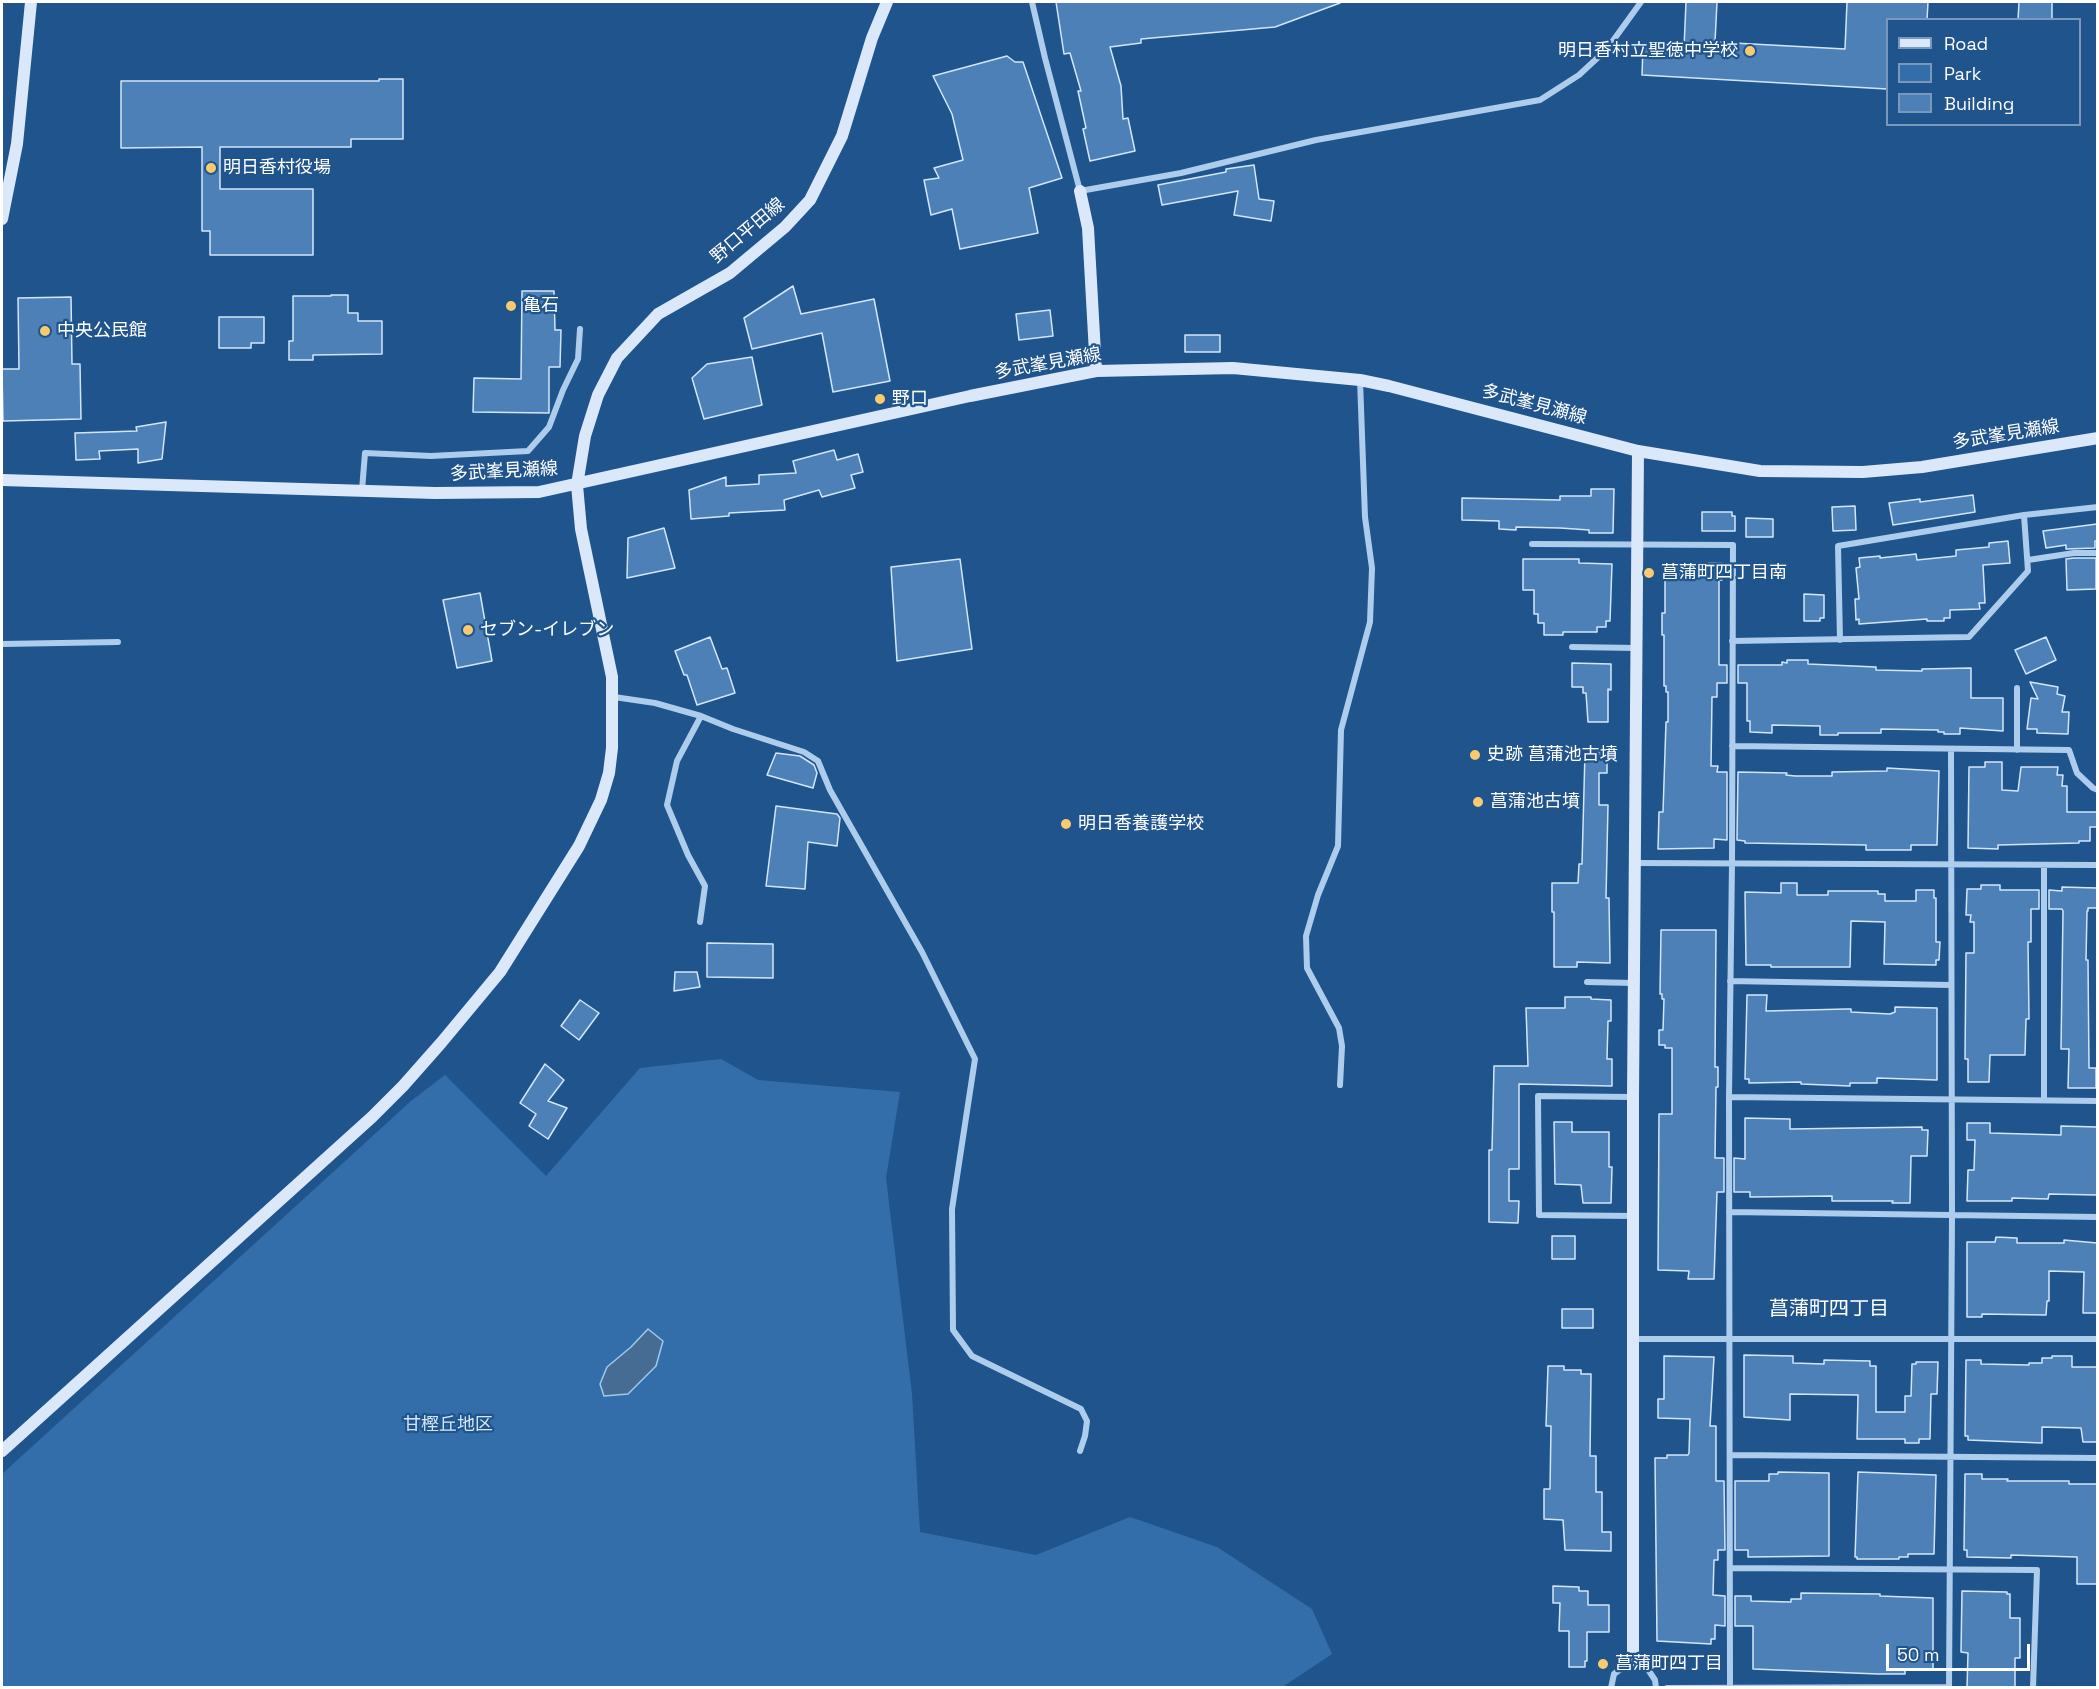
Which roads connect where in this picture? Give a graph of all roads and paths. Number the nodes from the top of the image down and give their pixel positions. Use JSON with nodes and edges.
{"nodes":[{"id":1,"x":31,"y":2,"type":"edge"},
{"id":2,"x":887,"y":2,"type":"edge"},
{"id":3,"x":1032,"y":2,"type":"edge"},
{"id":4,"x":1641,"y":2,"type":"edge"},
{"id":5,"x":1080,"y":191,"type":"junction"},
{"id":6,"x":2,"y":219,"type":"edge"},
{"id":7,"x":580,"y":329,"type":"dead end"},
{"id":8,"x":1096,"y":371,"type":"junction"},
{"id":9,"x":1360,"y":380,"type":"junction"},
{"id":10,"x":2097,"y":438,"type":"edge"},
{"id":11,"x":1638,"y":450,"type":"junction"},
{"id":12,"x":2,"y":480,"type":"edge"},
{"id":13,"x":577,"y":485,"type":"junction"},
{"id":14,"x":362,"y":491,"type":"junction"},
{"id":15,"x":2097,"y":507,"type":"edge"},
{"id":16,"x":2024,"y":515,"type":"junction"},
{"id":17,"x":1532,"y":544,"type":"dead end"},
{"id":18,"x":1636,"y":544,"type":"junction"},
{"id":19,"x":2097,"y":552,"type":"edge"},
{"id":20,"x":2028,"y":560,"type":"junction"},
{"id":21,"x":1840,"y":640,"type":"junction"},
{"id":22,"x":1732,"y":641,"type":"junction"},
{"id":23,"x":118,"y":642,"type":"dead end"},
{"id":24,"x":2,"y":644,"type":"edge"},
{"id":25,"x":1572,"y":647,"type":"dead end"},
{"id":26,"x":1636,"y":648,"type":"junction"},
{"id":27,"x":2017,"y":688,"type":"dead end"},
{"id":28,"x":614,"y":696,"type":"junction"},
{"id":29,"x":701,"y":716,"type":"junction"},
{"id":30,"x":1732,"y":746,"type":"junction"},
{"id":31,"x":1951,"y":749,"type":"junction"},
{"id":32,"x":2017,"y":750,"type":"junction"},
{"id":33,"x":2097,"y":790,"type":"edge"},
{"id":34,"x":1634,"y":862,"type":"junction"},
{"id":35,"x":1732,"y":863,"type":"junction"},
{"id":36,"x":1951,"y":864,"type":"junction"},
{"id":37,"x":2044,"y":865,"type":"junction"},
{"id":38,"x":2097,"y":865,"type":"edge"},
{"id":39,"x":700,"y":921,"type":"dead end"},
{"id":40,"x":1730,"y":981,"type":"junction"},
{"id":41,"x":1587,"y":982,"type":"dead end"},
{"id":42,"x":1634,"y":983,"type":"junction"},
{"id":43,"x":1950,"y":985,"type":"junction"},
{"id":44,"x":1340,"y":1085,"type":"dead end"},
{"id":45,"x":1633,"y":1097,"type":"junction"},
{"id":46,"x":1729,"y":1097,"type":"junction"},
{"id":47,"x":1950,"y":1099,"type":"junction"},
{"id":48,"x":2044,"y":1100,"type":"junction"},
{"id":49,"x":2097,"y":1101,"type":"edge"},
{"id":50,"x":1729,"y":1212,"type":"junction"},
{"id":51,"x":1633,"y":1216,"type":"junction"},
{"id":52,"x":1952,"y":1216,"type":"junction"},
{"id":53,"x":2097,"y":1217,"type":"edge"},
{"id":54,"x":1633,"y":1339,"type":"junction"},
{"id":55,"x":1730,"y":1339,"type":"junction"},
{"id":56,"x":1951,"y":1339,"type":"junction"},
{"id":57,"x":2097,"y":1339,"type":"edge"},
{"id":58,"x":2,"y":1451,"type":"edge"},
{"id":59,"x":1080,"y":1451,"type":"dead end"},
{"id":60,"x":1730,"y":1455,"type":"junction"},
{"id":61,"x":1951,"y":1457,"type":"junction"},
{"id":62,"x":2097,"y":1458,"type":"edge"},
{"id":63,"x":1731,"y":1568,"type":"junction"},
{"id":64,"x":1951,"y":1568,"type":"junction"},
{"id":65,"x":1633,"y":1663,"type":"junction"},
{"id":66,"x":1730,"y":1687,"type":"edge"},
{"id":67,"x":1949,"y":1687,"type":"edge"},
{"id":68,"x":1611,"y":1688,"type":"edge"},
{"id":69,"x":1656,"y":1688,"type":"edge"},
{"id":70,"x":1668,"y":1688,"type":"edge"},
{"id":71,"x":2033,"y":1688,"type":"edge"}],
"edges":[{"from":1,"to":6,"type":"street"},
{"from":2,"to":13,"type":"street","name":"野口平田線"},
{"from":3,"to":5,"type":"street"},
{"from":4,"to":5,"type":"street"},
{"from":5,"to":8,"type":"street"},
{"from":7,"to":14,"type":"street"},
{"from":8,"to":9,"type":"street","name":"多武峯見瀬線"},
{"from":8,"to":13,"type":"street","name":"多武峯見瀬線"},
{"from":9,"to":11,"type":"street","name":"多武峯見瀬線"},
{"from":9,"to":44,"type":"street"},
{"from":10,"to":11,"type":"street","name":"多武峯見瀬線"},
{"from":11,"to":18,"type":"street"},
{"from":12,"to":14,"type":"street","name":"多武峯見瀬線"},
{"from":13,"to":14,"type":"street","name":"多武峯見瀬線"},
{"from":13,"to":28,"type":"street","name":"野口平田線"},
{"from":15,"to":16,"type":"street"},
{"from":16,"to":20,"type":"street"},
{"from":16,"to":21,"type":"street"},
{"from":17,"to":18,"type":"street"},
{"from":18,"to":22,"type":"street"},
{"from":18,"to":26,"type":"street"},
{"from":19,"to":20,"type":"street"},
{"from":20,"to":21,"type":"street"},
{"from":21,"to":22,"type":"street"},
{"from":22,"to":30,"type":"street"},
{"from":23,"to":24,"type":"street"},
{"from":25,"to":26,"type":"street"},
{"from":26,"to":34,"type":"street"},
{"from":27,"to":32,"type":"street"},
{"from":28,"to":29,"type":"street"},
{"from":28,"to":58,"type":"street","name":"野口平田線"},
{"from":29,"to":39,"type":"street"},
{"from":29,"to":59,"type":"street"},
{"from":30,"to":31,"type":"street"},
{"from":30,"to":35,"type":"street"},
{"from":31,"to":32,"type":"street"},
{"from":31,"to":36,"type":"street"},
{"from":32,"to":33,"type":"street"},
{"from":34,"to":35,"type":"street"},
{"from":34,"to":42,"type":"street"},
{"from":35,"to":36,"type":"street"},
{"from":35,"to":40,"type":"street"},
{"from":36,"to":37,"type":"street"},
{"from":36,"to":43,"type":"street"},
{"from":37,"to":38,"type":"street"},
{"from":37,"to":48,"type":"street"},
{"from":40,"to":43,"type":"street"},
{"from":40,"to":46,"type":"street"},
{"from":41,"to":42,"type":"street"},
{"from":42,"to":45,"type":"street"},
{"from":43,"to":47,"type":"street"},
{"from":45,"to":51,"type":"street"},
{"from":45,"to":51,"type":"street"},
{"from":46,"to":47,"type":"street"},
{"from":46,"to":50,"type":"street"},
{"from":47,"to":48,"type":"street"},
{"from":47,"to":52,"type":"street"},
{"from":48,"to":49,"type":"street"},
{"from":50,"to":52,"type":"street"},
{"from":50,"to":55,"type":"street"},
{"from":51,"to":54,"type":"street"},
{"from":52,"to":53,"type":"street"},
{"from":52,"to":56,"type":"street"},
{"from":54,"to":55,"type":"street"},
{"from":54,"to":65,"type":"street"},
{"from":55,"to":56,"type":"street"},
{"from":55,"to":60,"type":"street"},
{"from":56,"to":57,"type":"street"},
{"from":56,"to":61,"type":"street"},
{"from":60,"to":61,"type":"street"},
{"from":60,"to":63,"type":"street"},
{"from":61,"to":62,"type":"street"},
{"from":61,"to":64,"type":"street"},
{"from":63,"to":64,"type":"street"},
{"from":63,"to":66,"type":"street"},
{"from":64,"to":67,"type":"street"},
{"from":64,"to":71,"type":"street"},
{"from":65,"to":68,"type":"street"},
{"from":65,"to":69,"type":"street"},
{"from":66,"to":67,"type":"street"},
{"from":66,"to":70,"type":"street"}]}
